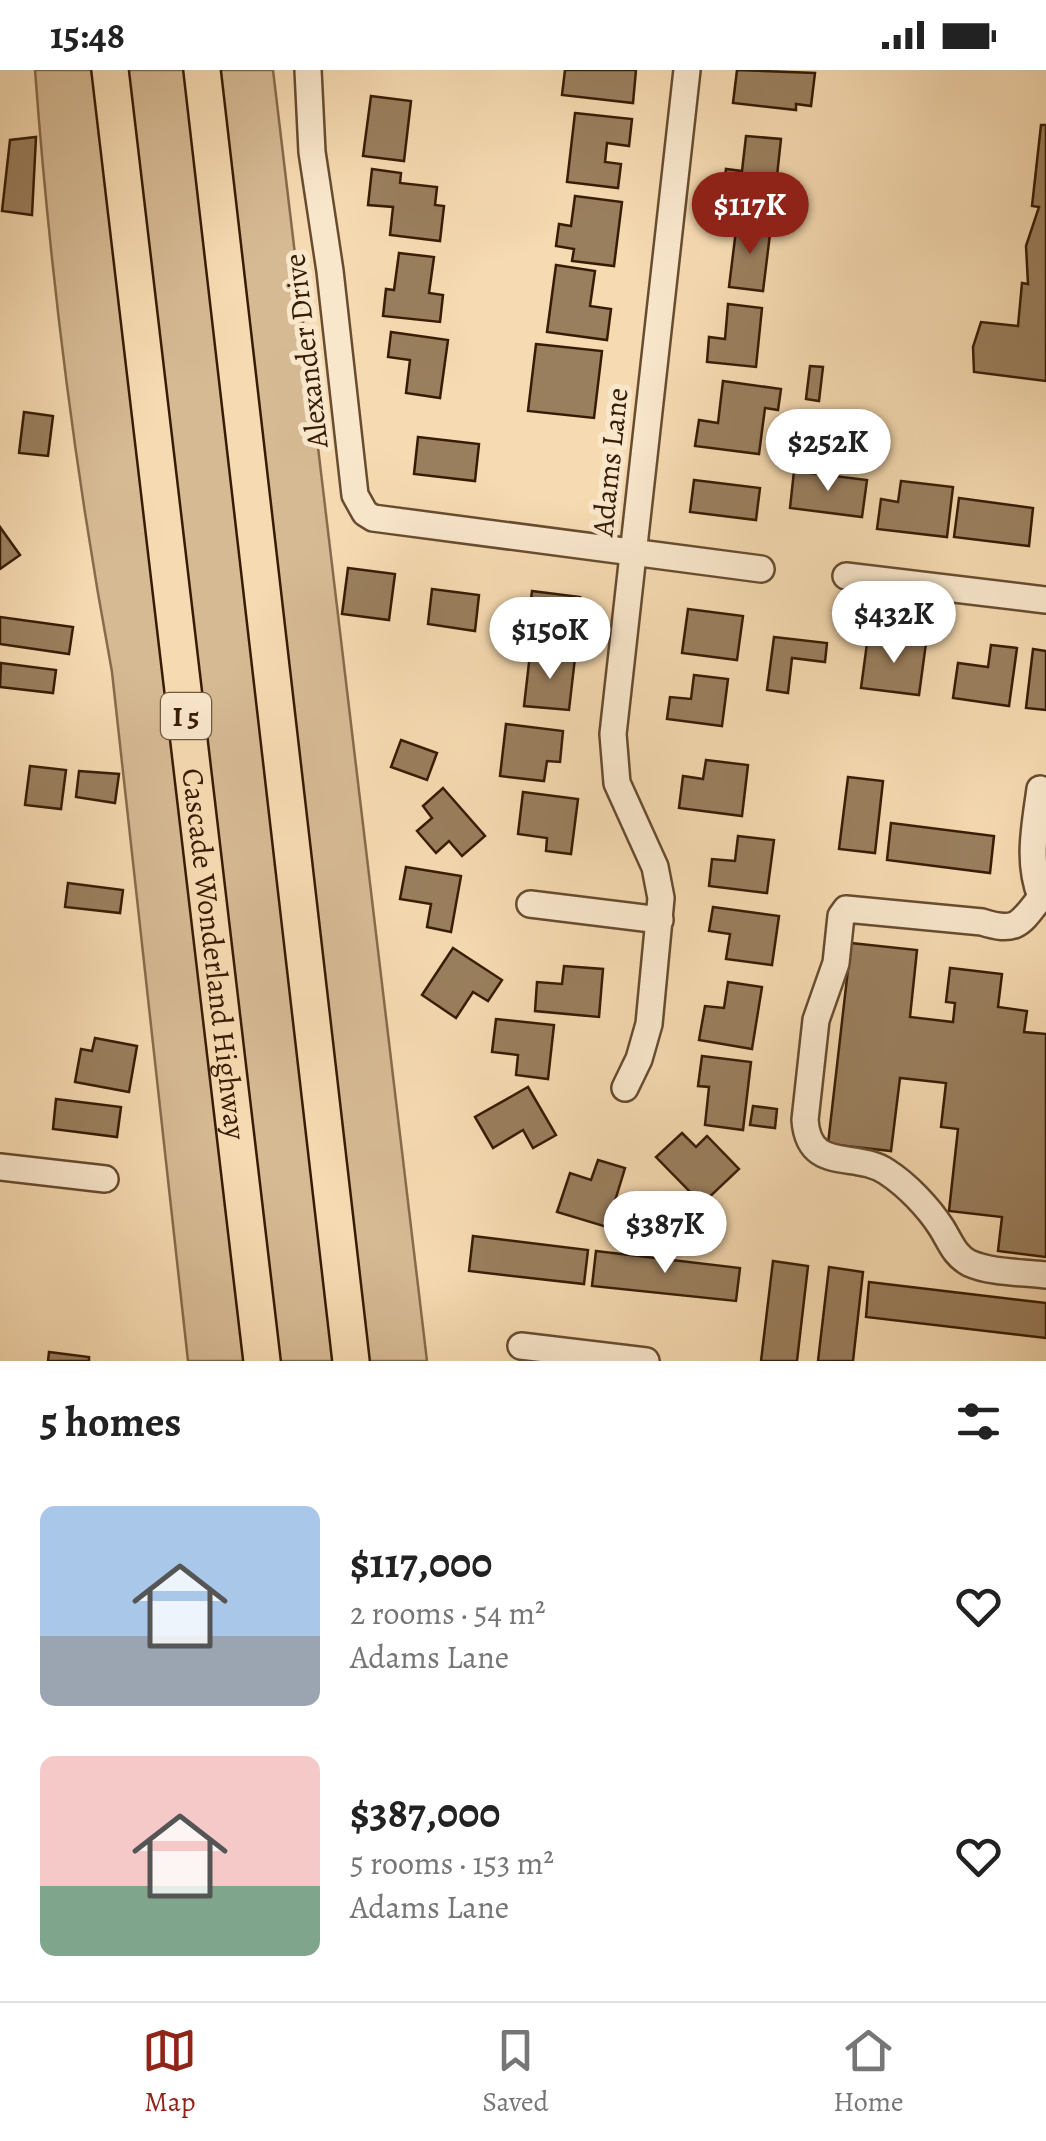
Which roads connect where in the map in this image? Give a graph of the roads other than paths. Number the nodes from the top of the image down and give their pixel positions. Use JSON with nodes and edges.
{"nodes":[{"id":1,"x":110,"y":70,"type":"edge"},
{"id":2,"x":202,"y":70,"type":"edge"},
{"id":3,"x":308,"y":70,"type":"edge"},
{"id":4,"x":687,"y":70,"type":"edge"},
{"id":5,"x":633,"y":553,"type":"junction"},
{"id":6,"x":761,"y":569,"type":"dead end"},
{"id":7,"x":846,"y":576,"type":"dead end"},
{"id":8,"x":1046,"y":600,"type":"edge"},
{"id":9,"x":1040,"y":789,"type":"dead end"},
{"id":10,"x":1044,"y":898,"type":"edge"},
{"id":11,"x":530,"y":904,"type":"dead end"},
{"id":12,"x":660,"y":920,"type":"junction"},
{"id":13,"x":625,"y":1088,"type":"dead end"},
{"id":14,"x":0,"y":1167,"type":"edge"},
{"id":15,"x":105,"y":1179,"type":"dead end"},
{"id":16,"x":1046,"y":1275,"type":"edge"},
{"id":17,"x":520,"y":1346,"type":"dead end"},
{"id":18,"x":262,"y":1361,"type":"edge"},
{"id":19,"x":350,"y":1361,"type":"edge"},
{"id":20,"x":646,"y":1361,"type":"edge"}],
"edges":[{"from":1,"to":18,"type":"highway","name":"Cascade Wonderland Highway","number":"I 5"},
{"from":2,"to":19,"type":"highway"},
{"from":3,"to":5,"type":"street","name":"Alexander Drive"},
{"from":4,"to":5,"type":"street","name":"Adams Lane"},
{"from":5,"to":6,"type":"street","name":"Alexander Drive"},
{"from":5,"to":12,"type":"street","name":"Adams Lane"},
{"from":7,"to":8,"type":"street"},
{"from":9,"to":10,"type":"street"},
{"from":10,"to":16,"type":"street"},
{"from":11,"to":12,"type":"street"},
{"from":12,"to":13,"type":"street","name":"Adams Lane"},
{"from":14,"to":15,"type":"street"},
{"from":17,"to":20,"type":"street"}]}
